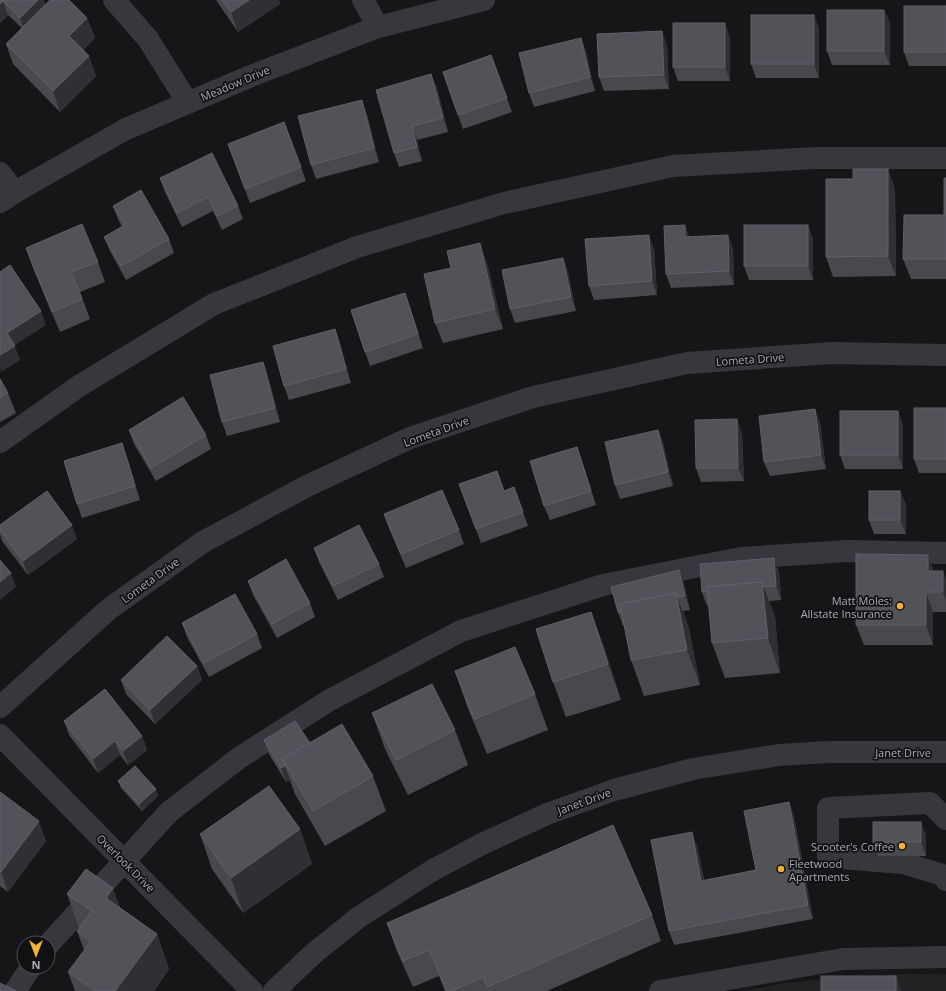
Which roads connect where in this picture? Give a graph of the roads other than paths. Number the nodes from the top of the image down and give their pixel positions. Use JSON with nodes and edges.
{"nodes":[{"id":1,"x":114,"y":0,"type":"edge"},
{"id":2,"x":363,"y":0,"type":"edge"},
{"id":3,"x":484,"y":0,"type":"edge"},
{"id":4,"x":378,"y":27,"type":"junction"},
{"id":5,"x":188,"y":103,"type":"junction"},
{"id":6,"x":946,"y":158,"type":"edge"},
{"id":7,"x":0,"y":173,"type":"edge"},
{"id":8,"x":8,"y":197,"type":"edge"},
{"id":9,"x":946,"y":355,"type":"edge"},
{"id":10,"x":0,"y":442,"type":"edge"},
{"id":11,"x":946,"y":553,"type":"edge"},
{"id":12,"x":0,"y":707,"type":"edge"},
{"id":13,"x":0,"y":735,"type":"edge"},
{"id":14,"x":946,"y":752,"type":"edge"},
{"id":15,"x":946,"y":819,"type":"edge"},
{"id":16,"x":124,"y":861,"type":"junction"},
{"id":17,"x":946,"y":880,"type":"edge"},
{"id":18,"x":56,"y":936,"type":"edge"},
{"id":19,"x":946,"y":957,"type":"edge"},
{"id":20,"x":26,"y":975,"type":"edge"},
{"id":21,"x":15,"y":991,"type":"edge"},
{"id":22,"x":252,"y":991,"type":"edge"},
{"id":23,"x":274,"y":991,"type":"edge"},
{"id":24,"x":660,"y":991,"type":"edge"}],
"edges":[{"from":1,"to":5,"type":"street"},
{"from":2,"to":4,"type":"street"},
{"from":3,"to":4,"type":"street","name":"Meadow Drive"},
{"from":4,"to":5,"type":"street","name":"Meadow Drive"},
{"from":5,"to":8,"type":"street","name":"Meadow Drive"},
{"from":6,"to":10,"type":"street"},
{"from":7,"to":8,"type":"street"},
{"from":9,"to":12,"type":"street","name":"Lometa Drive"},
{"from":11,"to":16,"type":"street"},
{"from":13,"to":16,"type":"street","name":"Overlook Drive"},
{"from":14,"to":23,"type":"street","name":"Janet Drive"},
{"from":15,"to":17,"type":"street"},
{"from":16,"to":18,"type":"street"},
{"from":16,"to":22,"type":"street","name":"Overlook Drive"},
{"from":19,"to":24,"type":"street"},
{"from":20,"to":21,"type":"street"}]}
